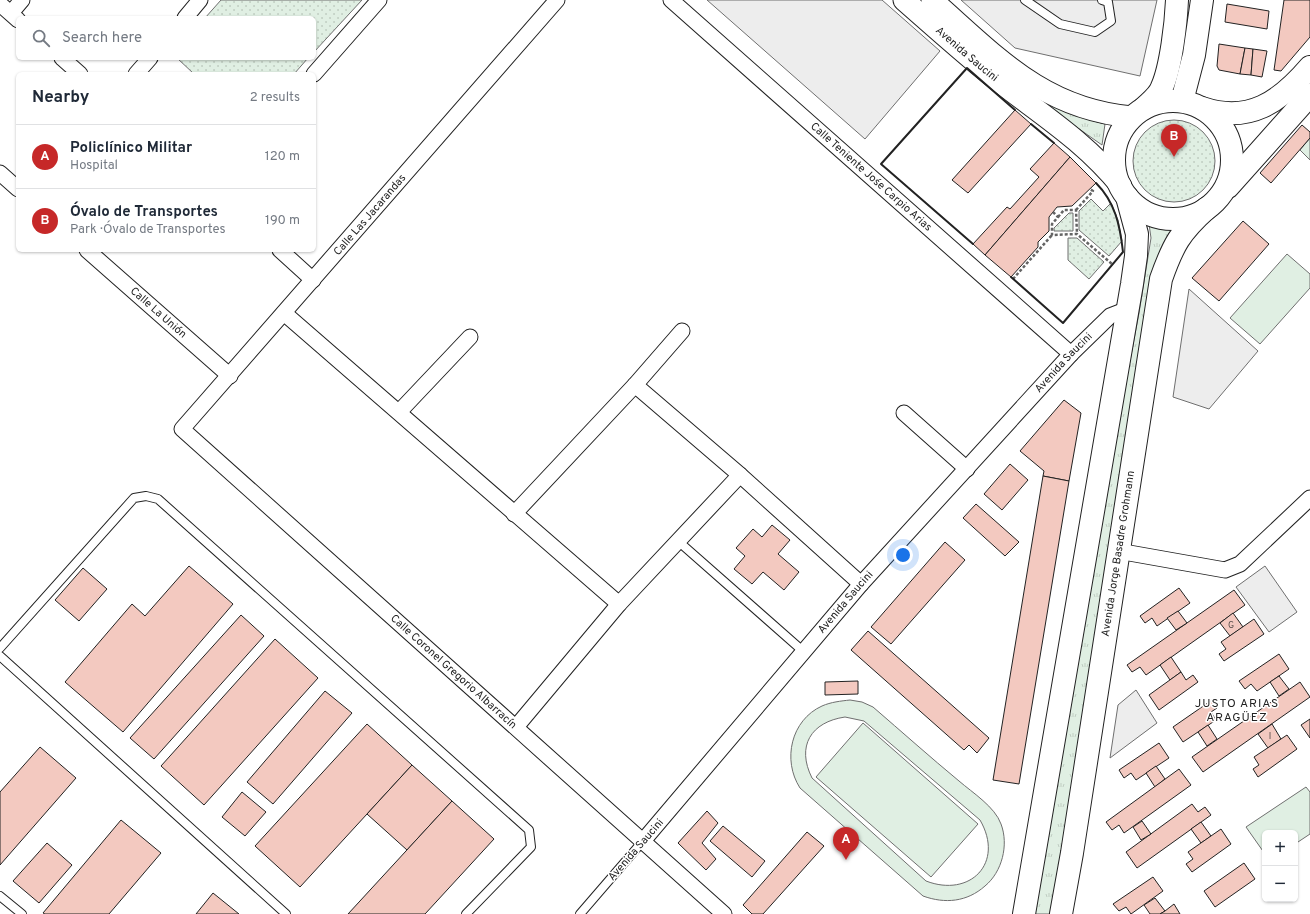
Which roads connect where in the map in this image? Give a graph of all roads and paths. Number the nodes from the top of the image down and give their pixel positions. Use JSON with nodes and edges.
{"nodes":[{"id":1,"x":22,"y":0,"type":"edge"},
{"id":2,"x":200,"y":0,"type":"edge"},
{"id":3,"x":379,"y":0,"type":"edge"},
{"id":4,"x":557,"y":0,"type":"edge"},
{"id":5,"x":671,"y":0,"type":"edge"},
{"id":6,"x":904,"y":0,"type":"edge"},
{"id":7,"x":932,"y":0,"type":"edge"},
{"id":8,"x":1025,"y":0,"type":"edge"},
{"id":9,"x":1102,"y":0,"type":"edge"},
{"id":10,"x":1177,"y":0,"type":"edge"},
{"id":11,"x":1202,"y":0,"type":"edge"},
{"id":12,"x":10,"y":12,"type":"edge"},
{"id":13,"x":187,"y":16,"type":"edge"},
{"id":14,"x":64,"y":60,"type":"edge"},
{"id":15,"x":148,"y":60,"type":"edge"},
{"id":16,"x":1310,"y":67,"type":"edge"},
{"id":17,"x":78,"y":72,"type":"edge"},
{"id":18,"x":138,"y":72,"type":"edge"},
{"id":19,"x":316,"y":72,"type":"edge"},
{"id":20,"x":1310,"y":95,"type":"edge"},
{"id":21,"x":1191,"y":104,"type":"junction"},
{"id":22,"x":1137,"y":113,"type":"junction"},
{"id":23,"x":0,"y":174,"type":"edge"},
{"id":24,"x":16,"y":187,"type":"edge"},
{"id":25,"x":1090,"y":189,"type":"dead end"},
{"id":26,"x":1124,"y":191,"type":"junction"},
{"id":27,"x":1214,"y":202,"type":"junction"},
{"id":28,"x":1076,"y":210,"type":"junction"},
{"id":29,"x":1053,"y":212,"type":"dead end"},
{"id":30,"x":1058,"y":217,"type":"junction"},
{"id":31,"x":1052,"y":234,"type":"junction"},
{"id":32,"x":1077,"y":234,"type":"junction"},
{"id":33,"x":89,"y":252,"type":"edge"},
{"id":34,"x":282,"y":252,"type":"edge"},
{"id":35,"x":1112,"y":264,"type":"dead end"},
{"id":36,"x":1013,"y":279,"type":"dead end"},
{"id":37,"x":313,"y":280,"type":"junction"},
{"id":38,"x":1128,"y":309,"type":"junction"},
{"id":39,"x":284,"y":313,"type":"junction"},
{"id":40,"x":682,"y":332,"type":"dead end"},
{"id":41,"x":470,"y":337,"type":"dead end"},
{"id":42,"x":1071,"y":354,"type":"junction"},
{"id":43,"x":230,"y":376,"type":"junction"},
{"id":44,"x":635,"y":385,"type":"junction"},
{"id":45,"x":400,"y":412,"type":"junction"},
{"id":46,"x":904,"y":413,"type":"dead end"},
{"id":47,"x":182,"y":429,"type":"joint"},
{"id":48,"x":967,"y":469,"type":"junction"},
{"id":49,"x":740,"y":475,"type":"junction"},
{"id":50,"x":1310,"y":498,"type":"edge"},
{"id":51,"x":514,"y":514,"type":"junction"},
{"id":52,"x":678,"y":541,"type":"junction"},
{"id":53,"x":1118,"y":551,"type":"junction"},
{"id":54,"x":861,"y":584,"type":"junction"},
{"id":55,"x":620,"y":604,"type":"junction"},
{"id":56,"x":0,"y":648,"type":"edge"},
{"id":57,"x":804,"y":652,"type":"junction"},
{"id":58,"x":0,"y":656,"type":"edge"},
{"id":59,"x":516,"y":727,"type":"junction"},
{"id":60,"x":643,"y":841,"type":"junction"},
{"id":61,"x":0,"y":896,"type":"edge"},
{"id":62,"x":22,"y":914,"type":"edge"},
{"id":63,"x":286,"y":914,"type":"edge"},
{"id":64,"x":466,"y":914,"type":"edge"},
{"id":65,"x":580,"y":914,"type":"edge"},
{"id":66,"x":724,"y":914,"type":"edge"},
{"id":67,"x":1024,"y":914,"type":"edge"},
{"id":68,"x":1061,"y":914,"type":"edge"}],
"edges":[{"from":1,"to":12,"type":"street"},
{"from":2,"to":13,"type":"street"},
{"from":3,"to":19,"type":"street"},
{"from":4,"to":37,"type":"street","name":"Calle Las Jacarandas"},
{"from":5,"to":42,"type":"street","name":"Calle Teniente Jośe Carpio Arias"},
{"from":6,"to":26,"type":"main road","name":"Avenida Saucini"},
{"from":7,"to":22,"type":"main road","name":"Avenida Saucini"},
{"from":8,"to":9,"type":"lane"},
{"from":10,"to":22,"type":"highway"},
{"from":11,"to":21,"type":"highway"},
{"from":14,"to":17,"type":"street"},
{"from":15,"to":18,"type":"street"},
{"from":16,"to":21,"type":"highway"},
{"from":20,"to":27,"type":"highway"},
{"from":21,"to":22,"type":"highway"},
{"from":21,"to":27,"type":"highway"},
{"from":22,"to":26,"type":"highway"},
{"from":23,"to":24,"type":"street"},
{"from":25,"to":28,"type":"path"},
{"from":26,"to":27,"type":"highway"},
{"from":26,"to":38,"type":"highway"},
{"from":27,"to":53,"type":"highway","name":"Avenida Jorge Basadre Grohmann"},
{"from":28,"to":30,"type":"path"},
{"from":28,"to":32,"type":"path"},
{"from":29,"to":30,"type":"path"},
{"from":30,"to":31,"type":"path"},
{"from":31,"to":32,"type":"path"},
{"from":31,"to":36,"type":"path"},
{"from":32,"to":35,"type":"path"},
{"from":33,"to":43,"type":"street","name":"Calle La Unión"},
{"from":34,"to":37,"type":"street"},
{"from":37,"to":39,"type":"street","name":"Calle Las Jacarandas"},
{"from":38,"to":42,"type":"street","name":"Avenida Saucini"},
{"from":38,"to":67,"type":"highway"},
{"from":39,"to":43,"type":"street","name":"Calle Las Jacarandas"},
{"from":39,"to":45,"type":"street"},
{"from":40,"to":44,"type":"street"},
{"from":41,"to":45,"type":"street"},
{"from":42,"to":48,"type":"street","name":"Avenida Saucini"},
{"from":43,"to":47,"type":"street","name":"Calle Las Jacarandas"},
{"from":44,"to":49,"type":"street"},
{"from":44,"to":51,"type":"street"},
{"from":45,"to":51,"type":"street"},
{"from":46,"to":48,"type":"street"},
{"from":47,"to":59,"type":"street","name":"Calle Coronel Gregorio Albarracín"},
{"from":48,"to":54,"type":"street","name":"Avenida Saucini"},
{"from":49,"to":52,"type":"street"},
{"from":49,"to":54,"type":"street"},
{"from":50,"to":53,"type":"street"},
{"from":51,"to":55,"type":"street"},
{"from":52,"to":55,"type":"street"},
{"from":52,"to":57,"type":"lane"},
{"from":53,"to":68,"type":"highway","name":"Avenida Jorge Basadre Grohmann"},
{"from":54,"to":57,"type":"street","name":"Avenida Saucini"},
{"from":55,"to":59,"type":"street"},
{"from":56,"to":64,"type":"lane"},
{"from":57,"to":60,"type":"street","name":"Avenida Saucini"},
{"from":58,"to":63,"type":"lane"},
{"from":59,"to":60,"type":"street","name":"Calle Coronel Gregorio Albarracín"},
{"from":60,"to":65,"type":"lane","name":"Avenida Saucini"},
{"from":60,"to":66,"type":"street","name":"Calle Coronel Gregorio Albarracín"},
{"from":61,"to":62,"type":"lane"}]}
